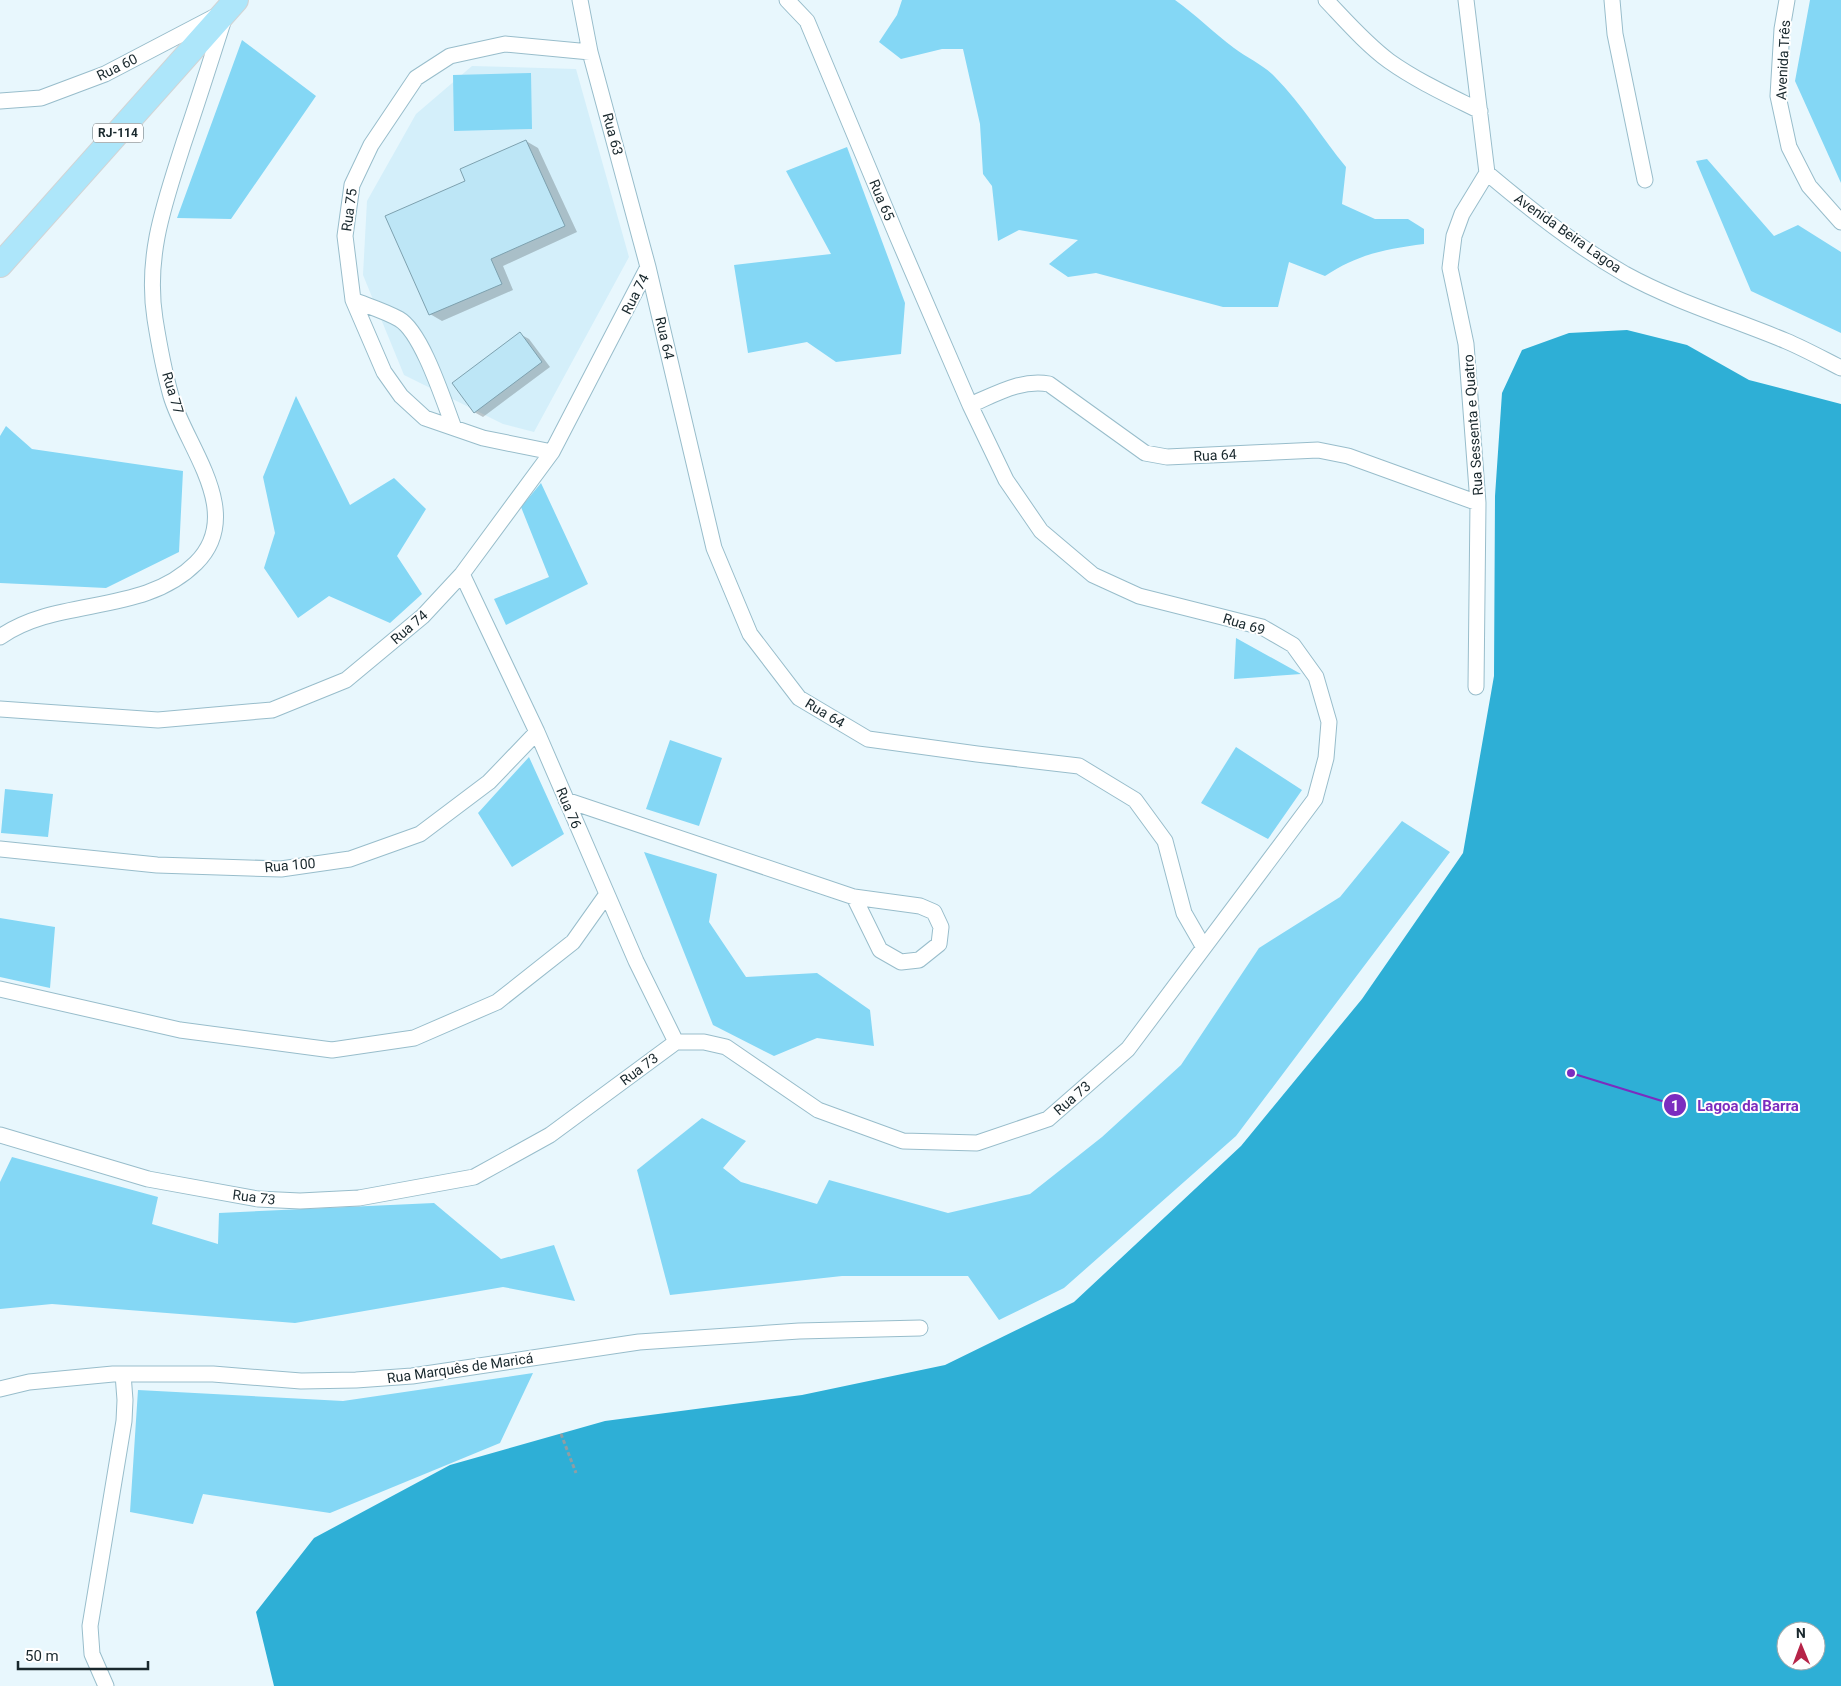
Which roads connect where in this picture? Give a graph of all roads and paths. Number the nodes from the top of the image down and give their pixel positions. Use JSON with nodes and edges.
{"nodes":[{"id":1,"x":580,"y":0,"type":"edge"},
{"id":2,"x":786,"y":0,"type":"edge"},
{"id":3,"x":1326,"y":0,"type":"edge"},
{"id":4,"x":1466,"y":0,"type":"edge"},
{"id":5,"x":1612,"y":0,"type":"edge"},
{"id":6,"x":1787,"y":0,"type":"edge"},
{"id":7,"x":231,"y":5,"type":"edge"},
{"id":8,"x":590,"y":52,"type":"junction"},
{"id":9,"x":0,"y":101,"type":"edge"},
{"id":10,"x":1480,"y":110,"type":"junction"},
{"id":11,"x":1487,"y":174,"type":"junction"},
{"id":12,"x":1645,"y":180,"type":"dead end"},
{"id":13,"x":1841,"y":222,"type":"edge"},
{"id":14,"x":0,"y":265,"type":"edge"},
{"id":15,"x":648,"y":267,"type":"junction"},
{"id":16,"x":352,"y":300,"type":"junction"},
{"id":17,"x":1841,"y":368,"type":"edge"},
{"id":18,"x":970,"y":405,"type":"junction"},
{"id":19,"x":454,"y":428,"type":"junction"},
{"id":20,"x":552,"y":452,"type":"junction"},
{"id":21,"x":1478,"y":503,"type":"junction"},
{"id":22,"x":462,"y":574,"type":"junction"},
{"id":23,"x":0,"y":637,"type":"edge"},
{"id":24,"x":1476,"y":687,"type":"dead end"},
{"id":25,"x":0,"y":709,"type":"edge"},
{"id":26,"x":537,"y":732,"type":"junction"},
{"id":27,"x":566,"y":800,"type":"junction"},
{"id":28,"x":0,"y":849,"type":"edge"},
{"id":29,"x":607,"y":894,"type":"junction"},
{"id":30,"x":854,"y":897,"type":"junction"},
{"id":31,"x":1203,"y":946,"type":"junction"},
{"id":32,"x":0,"y":989,"type":"edge"},
{"id":33,"x":676,"y":1042,"type":"junction"},
{"id":34,"x":0,"y":1135,"type":"edge"},
{"id":35,"x":920,"y":1328,"type":"dead end"},
{"id":36,"x":123,"y":1374,"type":"junction"},
{"id":37,"x":0,"y":1390,"type":"edge"},
{"id":38,"x":560,"y":1434,"type":"dead end"},
{"id":39,"x":576,"y":1473,"type":"dead end"},
{"id":40,"x":106,"y":1686,"type":"edge"}],
"edges":[{"from":1,"to":8,"type":"street","name":"Rua 63"},
{"from":2,"to":18,"type":"street","name":"Rua 65"},
{"from":3,"to":10,"type":"street"},
{"from":4,"to":10,"type":"street"},
{"from":5,"to":12,"type":"street"},
{"from":6,"to":13,"type":"street","name":"Avenida Três"},
{"from":7,"to":9,"type":"street","name":"Rua 60"},
{"from":7,"to":14,"type":"main road","number":"RJ-114"},
{"from":7,"to":23,"type":"street","name":"Rua 77"},
{"from":8,"to":15,"type":"street","name":"Rua 63"},
{"from":8,"to":16,"type":"street","name":"Rua 75"},
{"from":10,"to":11,"type":"street"},
{"from":11,"to":17,"type":"street","name":"Avenida Beira Lagoa"},
{"from":11,"to":21,"type":"street","name":"Rua Sessenta e Quatro"},
{"from":15,"to":20,"type":"street","name":"Rua 74"},
{"from":15,"to":31,"type":"street","name":"Rua 64"},
{"from":16,"to":19,"type":"street","name":"Rua 75"},
{"from":16,"to":19,"type":"street"},
{"from":18,"to":21,"type":"street","name":"Rua 64"},
{"from":18,"to":31,"type":"street","name":"Rua 69"},
{"from":19,"to":20,"type":"street","name":"Rua 75"},
{"from":20,"to":22,"type":"street","name":"Rua 74"},
{"from":21,"to":24,"type":"street","name":"Rua Sessenta e Quatro"},
{"from":22,"to":25,"type":"street","name":"Rua 74"},
{"from":22,"to":26,"type":"street","name":"Rua 76"},
{"from":26,"to":27,"type":"street","name":"Rua 76"},
{"from":26,"to":28,"type":"street","name":"Rua 100"},
{"from":27,"to":29,"type":"street","name":"Rua 76"},
{"from":27,"to":30,"type":"street"},
{"from":29,"to":32,"type":"street"},
{"from":29,"to":33,"type":"street","name":"Rua 76"},
{"from":30,"to":30,"type":"street"},
{"from":31,"to":33,"type":"street","name":"Rua 73"},
{"from":33,"to":34,"type":"street","name":"Rua 73"},
{"from":35,"to":36,"type":"street","name":"Rua Marquês de Maricá"},
{"from":36,"to":37,"type":"street","name":"Rua Marquês de Maricá"},
{"from":36,"to":40,"type":"street"},
{"from":38,"to":39,"type":"path"}]}
